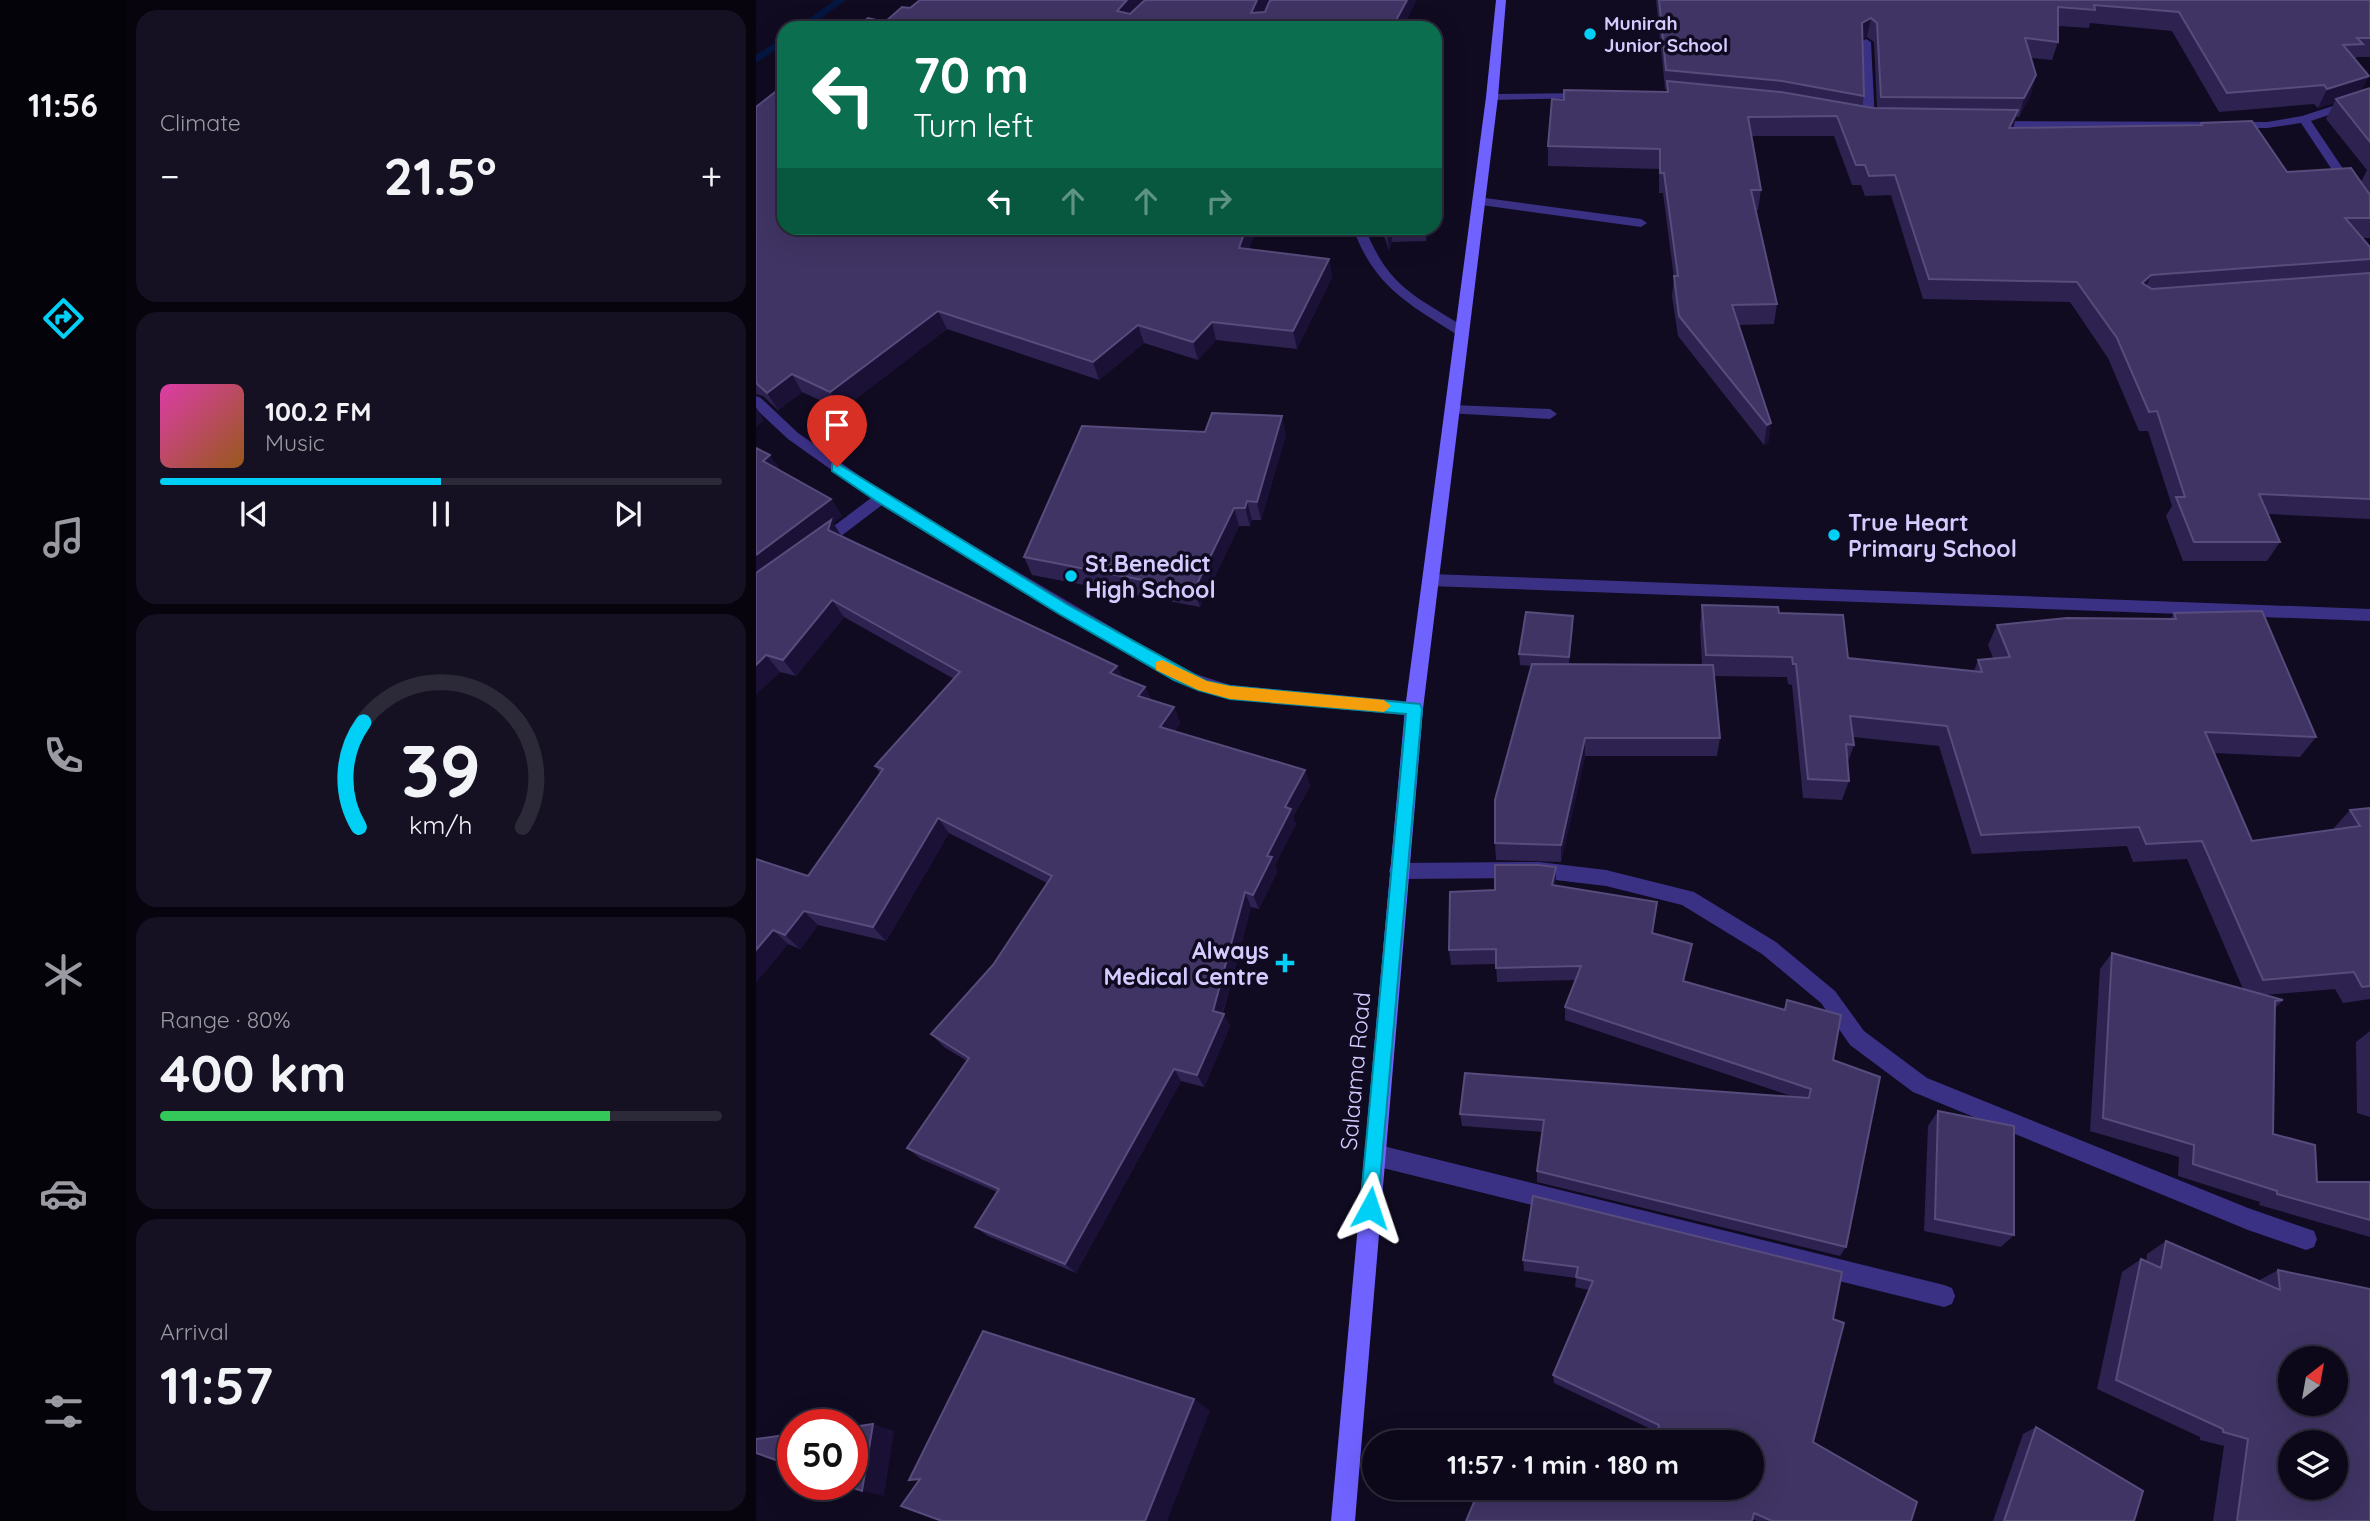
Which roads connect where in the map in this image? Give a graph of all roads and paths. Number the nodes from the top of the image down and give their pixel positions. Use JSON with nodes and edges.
{"nodes":[{"id":1,"x":1501,"y":0,"type":"edge"},
{"id":2,"x":1866,"y":41,"type":"edge"},
{"id":3,"x":1599,"y":96,"type":"edge"},
{"id":4,"x":1492,"y":97,"type":"junction"},
{"id":5,"x":2370,"y":97,"type":"edge"},
{"id":6,"x":2304,"y":118,"type":"junction"},
{"id":7,"x":1856,"y":120,"type":"edge"},
{"id":8,"x":1980,"y":124,"type":"edge"},
{"id":9,"x":1478,"y":201,"type":"junction"},
{"id":10,"x":2370,"y":218,"type":"edge"},
{"id":11,"x":1641,"y":223,"type":"dead end"},
{"id":12,"x":1361,"y":235,"type":"edge"},
{"id":13,"x":1461,"y":331,"type":"junction"},
{"id":14,"x":756,"y":401,"type":"edge"},
{"id":15,"x":1452,"y":410,"type":"junction"},
{"id":16,"x":1550,"y":414,"type":"dead end"},
{"id":17,"x":881,"y":498,"type":"junction"},
{"id":18,"x":808,"y":554,"type":"edge"},
{"id":19,"x":1430,"y":580,"type":"junction"},
{"id":20,"x":2370,"y":615,"type":"edge"},
{"id":21,"x":1414,"y":709,"type":"junction"},
{"id":22,"x":1398,"y":871,"type":"junction"},
{"id":23,"x":1375,"y":1155,"type":"junction"},
{"id":24,"x":2306,"y":1240,"type":"dead end"},
{"id":25,"x":1944,"y":1296,"type":"dead end"},
{"id":26,"x":1343,"y":1521,"type":"edge"}],
"edges":[{"from":1,"to":4,"type":"main road","name":"Salaama Road"},
{"from":2,"to":7,"type":"street"},
{"from":3,"to":4,"type":"street"},
{"from":4,"to":9,"type":"main road","name":"Salaama Road"},
{"from":5,"to":6,"type":"street"},
{"from":6,"to":8,"type":"street"},
{"from":6,"to":10,"type":"street"},
{"from":9,"to":11,"type":"street"},
{"from":9,"to":13,"type":"main road","name":"Salaama Road"},
{"from":12,"to":13,"type":"street"},
{"from":13,"to":15,"type":"main road","name":"Salaama Road"},
{"from":14,"to":17,"type":"street"},
{"from":15,"to":16,"type":"street"},
{"from":15,"to":19,"type":"main road","name":"Salaama Road"},
{"from":17,"to":18,"type":"street"},
{"from":17,"to":21,"type":"street"},
{"from":19,"to":20,"type":"street"},
{"from":19,"to":21,"type":"main road","name":"Salaama Road"},
{"from":21,"to":22,"type":"main road","name":"Salaama Road"},
{"from":22,"to":23,"type":"main road","name":"Salaama Road"},
{"from":22,"to":24,"type":"street"},
{"from":23,"to":25,"type":"street"},
{"from":23,"to":26,"type":"main road","name":"Salaama Road"}]}
